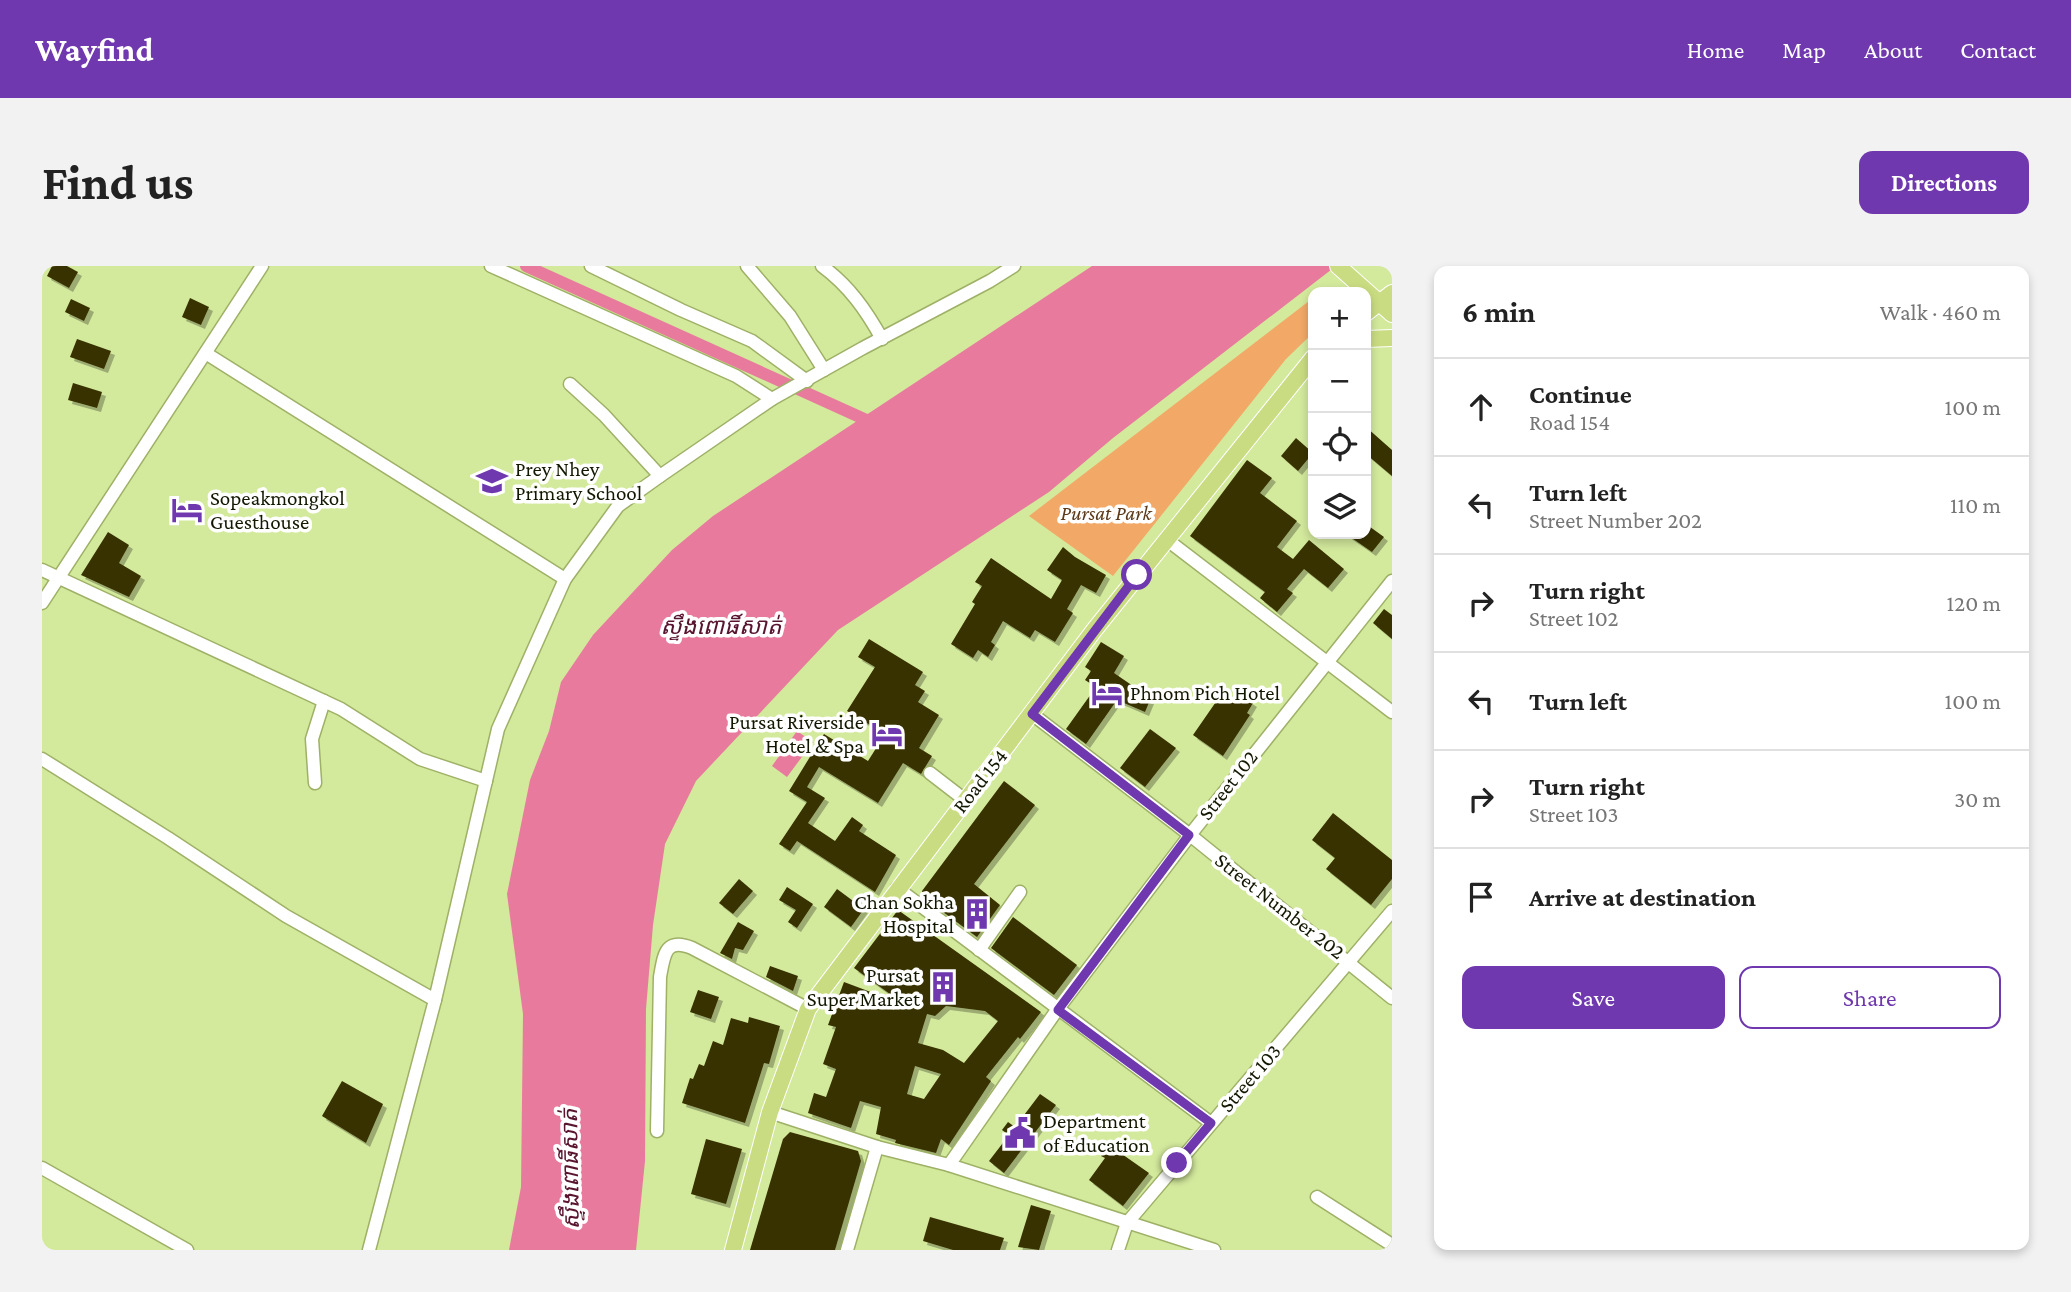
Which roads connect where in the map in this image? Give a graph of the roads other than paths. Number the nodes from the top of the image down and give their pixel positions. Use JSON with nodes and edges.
{"nodes":[{"id":1,"x":262,"y":266,"type":"edge"},
{"id":2,"x":491,"y":266,"type":"edge"},
{"id":3,"x":591,"y":266,"type":"edge"},
{"id":4,"x":747,"y":266,"type":"edge"},
{"id":5,"x":822,"y":266,"type":"edge"},
{"id":6,"x":1014,"y":266,"type":"edge"},
{"id":7,"x":1338,"y":266,"type":"edge"},
{"id":8,"x":1385,"y":298,"type":"edge"},
{"id":9,"x":1371,"y":309,"type":"edge"},
{"id":10,"x":1392,"y":314,"type":"edge"},
{"id":11,"x":1392,"y":338,"type":"edge"},
{"id":12,"x":882,"y":339,"type":"junction"},
{"id":13,"x":1371,"y":340,"type":"edge"},
{"id":14,"x":207,"y":354,"type":"junction"},
{"id":15,"x":1308,"y":364,"type":"edge"},
{"id":16,"x":824,"y":370,"type":"junction"},
{"id":17,"x":803,"y":383,"type":"junction"},
{"id":18,"x":570,"y":384,"type":"dead end"},
{"id":19,"x":778,"y":397,"type":"junction"},
{"id":20,"x":660,"y":476,"type":"junction"},
{"id":21,"x":1166,"y":539,"type":"junction"},
{"id":22,"x":42,"y":570,"type":"edge"},
{"id":23,"x":59,"y":578,"type":"junction"},
{"id":24,"x":565,"y":579,"type":"junction"},
{"id":25,"x":1392,"y":581,"type":"edge"},
{"id":26,"x":42,"y":603,"type":"edge"},
{"id":27,"x":1326,"y":661,"type":"junction"},
{"id":28,"x":324,"y":701,"type":"junction"},
{"id":29,"x":1392,"y":712,"type":"edge"},
{"id":30,"x":1032,"y":714,"type":"junction"},
{"id":31,"x":42,"y":759,"type":"edge"},
{"id":32,"x":930,"y":773,"type":"dead end"},
{"id":33,"x":486,"y":782,"type":"junction"},
{"id":34,"x":315,"y":783,"type":"dead end"},
{"id":35,"x":965,"y":800,"type":"junction"},
{"id":36,"x":1189,"y":835,"type":"junction"},
{"id":37,"x":897,"y":888,"type":"junction"},
{"id":38,"x":1020,"y":892,"type":"dead end"},
{"id":39,"x":1392,"y":911,"type":"edge"},
{"id":40,"x":979,"y":950,"type":"junction"},
{"id":41,"x":1350,"y":962,"type":"junction"},
{"id":42,"x":1392,"y":998,"type":"edge"},
{"id":43,"x":435,"y":1000,"type":"junction"},
{"id":44,"x":808,"y":1009,"type":"junction"},
{"id":45,"x":1058,"y":1010,"type":"junction"},
{"id":46,"x":770,"y":1112,"type":"junction"},
{"id":47,"x":1211,"y":1123,"type":"junction"},
{"id":48,"x":657,"y":1131,"type":"dead end"},
{"id":49,"x":877,"y":1147,"type":"junction"},
{"id":50,"x":949,"y":1165,"type":"junction"},
{"id":51,"x":42,"y":1168,"type":"edge"},
{"id":52,"x":1317,"y":1197,"type":"dead end"},
{"id":53,"x":1126,"y":1223,"type":"junction"},
{"id":54,"x":1392,"y":1245,"type":"edge"},
{"id":55,"x":187,"y":1250,"type":"edge"},
{"id":56,"x":369,"y":1250,"type":"edge"},
{"id":57,"x":733,"y":1250,"type":"edge"},
{"id":58,"x":847,"y":1250,"type":"edge"},
{"id":59,"x":1118,"y":1250,"type":"edge"},
{"id":60,"x":1214,"y":1250,"type":"edge"}],
"edges":[{"from":1,"to":14,"type":"street"},
{"from":2,"to":19,"type":"street"},
{"from":3,"to":17,"type":"street"},
{"from":4,"to":16,"type":"street"},
{"from":5,"to":12,"type":"street"},
{"from":6,"to":12,"type":"street"},
{"from":7,"to":8,"type":"main road"},
{"from":8,"to":9,"type":"main road"},
{"from":8,"to":10,"type":"main road"},
{"from":11,"to":13,"type":"main road"},
{"from":12,"to":16,"type":"street"},
{"from":14,"to":23,"type":"street"},
{"from":14,"to":24,"type":"street"},
{"from":15,"to":21,"type":"main road","name":"Road 154"},
{"from":16,"to":17,"type":"street"},
{"from":17,"to":19,"type":"street"},
{"from":18,"to":20,"type":"street"},
{"from":19,"to":20,"type":"street"},
{"from":20,"to":24,"type":"street"},
{"from":21,"to":27,"type":"street"},
{"from":21,"to":30,"type":"main road","name":"Road 154"},
{"from":22,"to":23,"type":"street"},
{"from":23,"to":26,"type":"street"},
{"from":23,"to":28,"type":"street"},
{"from":24,"to":33,"type":"street"},
{"from":25,"to":27,"type":"street","name":"Street 102"},
{"from":27,"to":29,"type":"street"},
{"from":27,"to":36,"type":"street","name":"Street 102"},
{"from":28,"to":33,"type":"street"},
{"from":28,"to":34,"type":"street"},
{"from":30,"to":35,"type":"main road","name":"Road 154"},
{"from":30,"to":36,"type":"street","name":"Street Number 202"},
{"from":31,"to":43,"type":"street"},
{"from":32,"to":35,"type":"street"},
{"from":33,"to":43,"type":"street"},
{"from":35,"to":37,"type":"main road","name":"Road 154"},
{"from":36,"to":41,"type":"street","name":"Street Number 202"},
{"from":36,"to":45,"type":"street","name":"Street 102"},
{"from":37,"to":40,"type":"street"},
{"from":37,"to":44,"type":"main road","name":"Road 154"},
{"from":38,"to":40,"type":"street"},
{"from":39,"to":41,"type":"street","name":"Street 103"},
{"from":40,"to":45,"type":"street"},
{"from":41,"to":42,"type":"street","name":"Street Number 202"},
{"from":41,"to":47,"type":"street","name":"Street 103"},
{"from":43,"to":56,"type":"street"},
{"from":44,"to":46,"type":"main road","name":"Road 154"},
{"from":44,"to":48,"type":"street"},
{"from":45,"to":47,"type":"street"},
{"from":45,"to":50,"type":"street","name":"Street 102"},
{"from":46,"to":49,"type":"street"},
{"from":46,"to":57,"type":"main road","name":"Road 154"},
{"from":47,"to":53,"type":"street","name":"Street 103"},
{"from":49,"to":50,"type":"street"},
{"from":49,"to":58,"type":"street"},
{"from":50,"to":53,"type":"street"},
{"from":51,"to":55,"type":"street"},
{"from":52,"to":54,"type":"street"},
{"from":53,"to":59,"type":"street","name":"Street 103"},
{"from":53,"to":60,"type":"street"}]}
